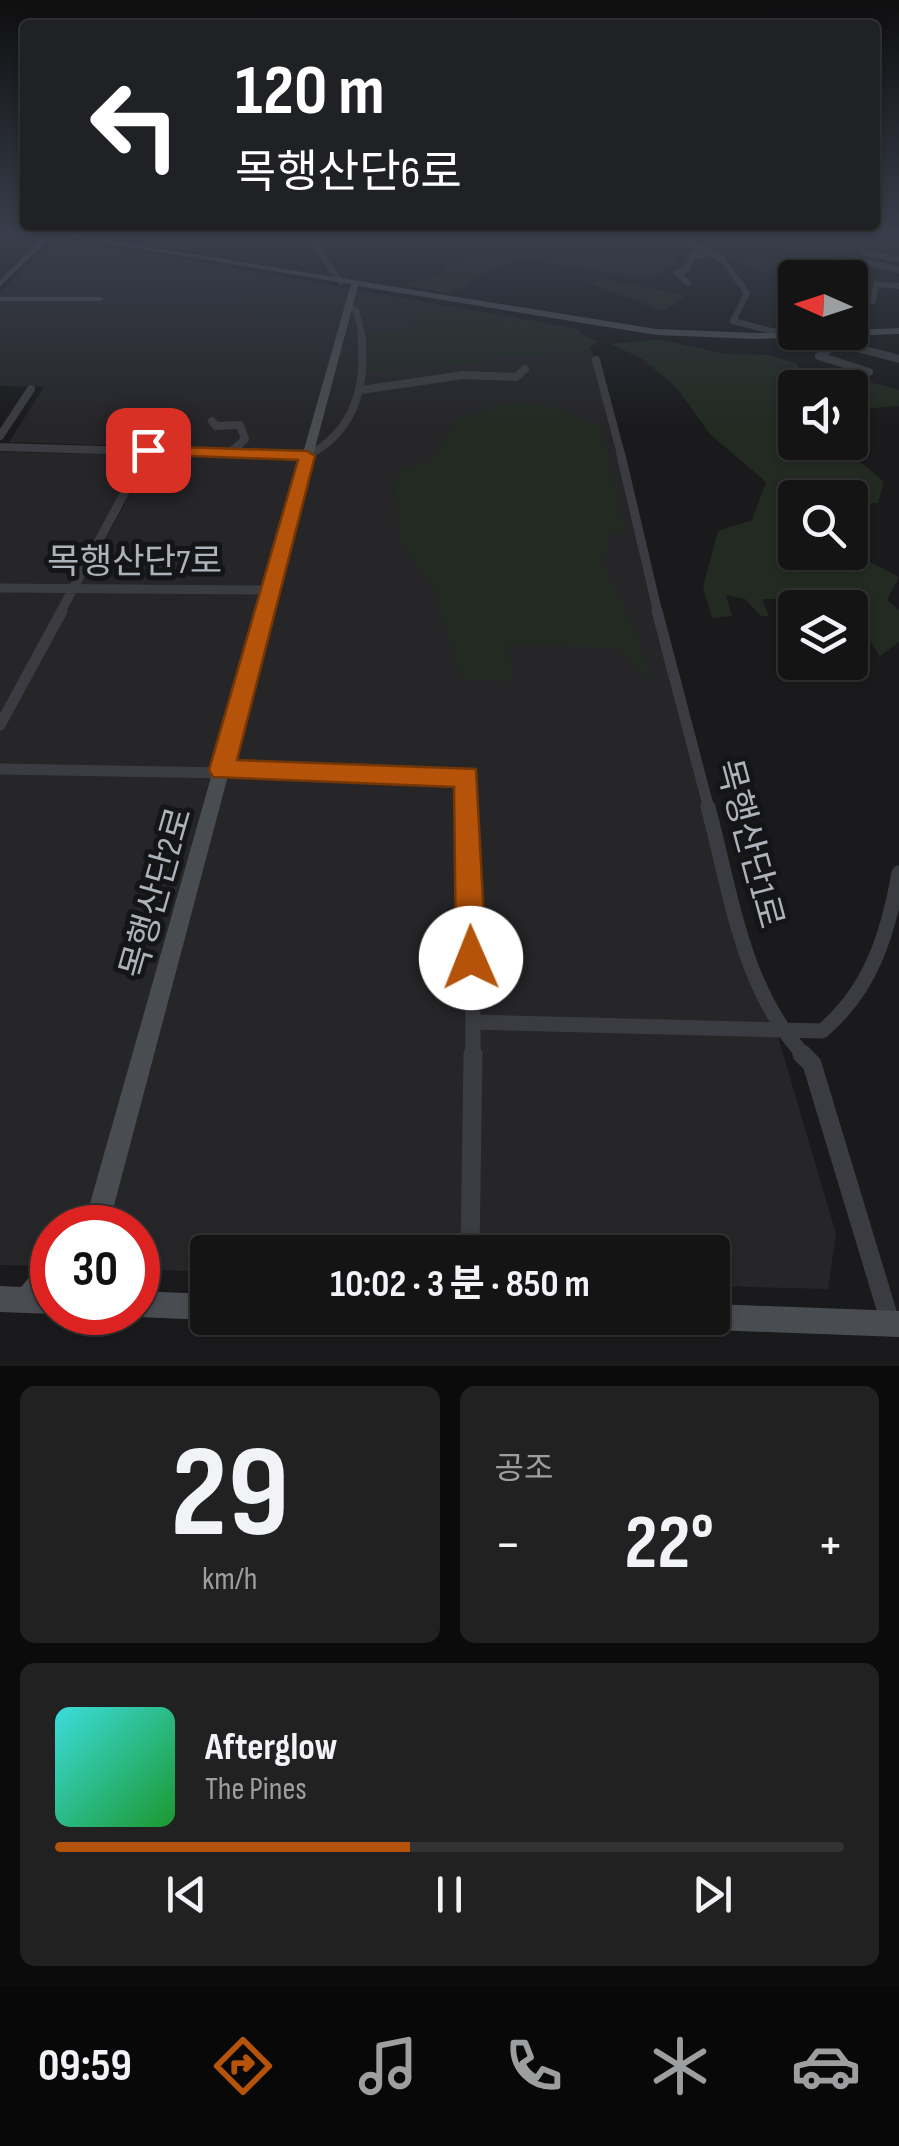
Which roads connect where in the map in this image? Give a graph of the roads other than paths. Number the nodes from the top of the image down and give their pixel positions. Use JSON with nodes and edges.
{"nodes":[{"id":1,"x":0,"y":299,"type":"edge"},
{"id":2,"x":25,"y":299,"type":"edge"},
{"id":3,"x":348,"y":299,"type":"edge"},
{"id":4,"x":446,"y":299,"type":"edge"},
{"id":5,"x":744,"y":299,"type":"edge"},
{"id":6,"x":348,"y":306,"type":"junction"},
{"id":7,"x":754,"y":328,"type":"junction"},
{"id":8,"x":778,"y":329,"type":"edge"},
{"id":9,"x":899,"y":332,"type":"edge"},
{"id":10,"x":868,"y":333,"type":"edge"},
{"id":11,"x":778,"y":334,"type":"edge"},
{"id":12,"x":778,"y":336,"type":"edge"},
{"id":13,"x":828,"y":350,"type":"edge"},
{"id":14,"x":861,"y":350,"type":"edge"},
{"id":15,"x":899,"y":359,"type":"edge"},
{"id":16,"x":596,"y":360,"type":"dead end"},
{"id":17,"x":525,"y":369,"type":"dead end"},
{"id":18,"x":869,"y":372,"type":"dead end"},
{"id":19,"x":31,"y":389,"type":"dead end"},
{"id":20,"x":360,"y":390,"type":"junction"},
{"id":21,"x":212,"y":422,"type":"dead end"},
{"id":22,"x":0,"y":436,"type":"edge"},
{"id":23,"x":0,"y":446,"type":"edge"},
{"id":24,"x":148,"y":450,"type":"junction"},
{"id":25,"x":231,"y":452,"type":"junction"},
{"id":26,"x":307,"y":456,"type":"junction"},
{"id":27,"x":0,"y":588,"type":"edge"},
{"id":28,"x":72,"y":590,"type":"junction"},
{"id":29,"x":270,"y":590,"type":"junction"},
{"id":30,"x":0,"y":725,"type":"edge"},
{"id":31,"x":0,"y":769,"type":"edge"},
{"id":32,"x":222,"y":770,"type":"junction"},
{"id":33,"x":899,"y":873,"type":"edge"},
{"id":34,"x":472,"y":1022,"type":"junction"},
{"id":35,"x":783,"y":1033,"type":"junction"},
{"id":36,"x":101,"y":1205,"type":"edge"},
{"id":37,"x":470,"y":1235,"type":"edge"},
{"id":38,"x":160,"y":1305,"type":"edge"},
{"id":39,"x":190,"y":1306,"type":"edge"},
{"id":40,"x":730,"y":1318,"type":"edge"},
{"id":41,"x":895,"y":1324,"type":"edge"}],
"edges":[{"from":1,"to":2,"type":"street"},
{"from":3,"to":6,"type":"street","name":"목행산단2로"},
{"from":4,"to":12,"type":"street"},
{"from":5,"to":7,"type":"street"},
{"from":6,"to":20,"type":"street"},
{"from":6,"to":26,"type":"street","name":"목행산단2로"},
{"from":7,"to":8,"type":"street"},
{"from":7,"to":11,"type":"street"},
{"from":9,"to":10,"type":"street"},
{"from":13,"to":18,"type":"street"},
{"from":14,"to":15,"type":"street"},
{"from":16,"to":35,"type":"street","name":"목행산단1로"},
{"from":17,"to":20,"type":"street"},
{"from":19,"to":22,"type":"street"},
{"from":20,"to":26,"type":"street"},
{"from":21,"to":25,"type":"street"},
{"from":23,"to":24,"type":"street"},
{"from":24,"to":25,"type":"street"},
{"from":24,"to":28,"type":"street"},
{"from":25,"to":26,"type":"street"},
{"from":26,"to":29,"type":"street","name":"목행산단2로"},
{"from":27,"to":28,"type":"street","name":"목행산단7로"},
{"from":28,"to":29,"type":"street","name":"목행산단7로"},
{"from":28,"to":30,"type":"street"},
{"from":29,"to":32,"type":"street","name":"목행산단2로"},
{"from":31,"to":32,"type":"street"},
{"from":32,"to":34,"type":"street"},
{"from":32,"to":36,"type":"street","name":"목행산단2로"},
{"from":33,"to":35,"type":"street"},
{"from":34,"to":35,"type":"street"},
{"from":34,"to":37,"type":"street"},
{"from":35,"to":41,"type":"street","name":"목행산단1로"},
{"from":38,"to":39,"type":"street"},
{"from":40,"to":41,"type":"street"}]}
